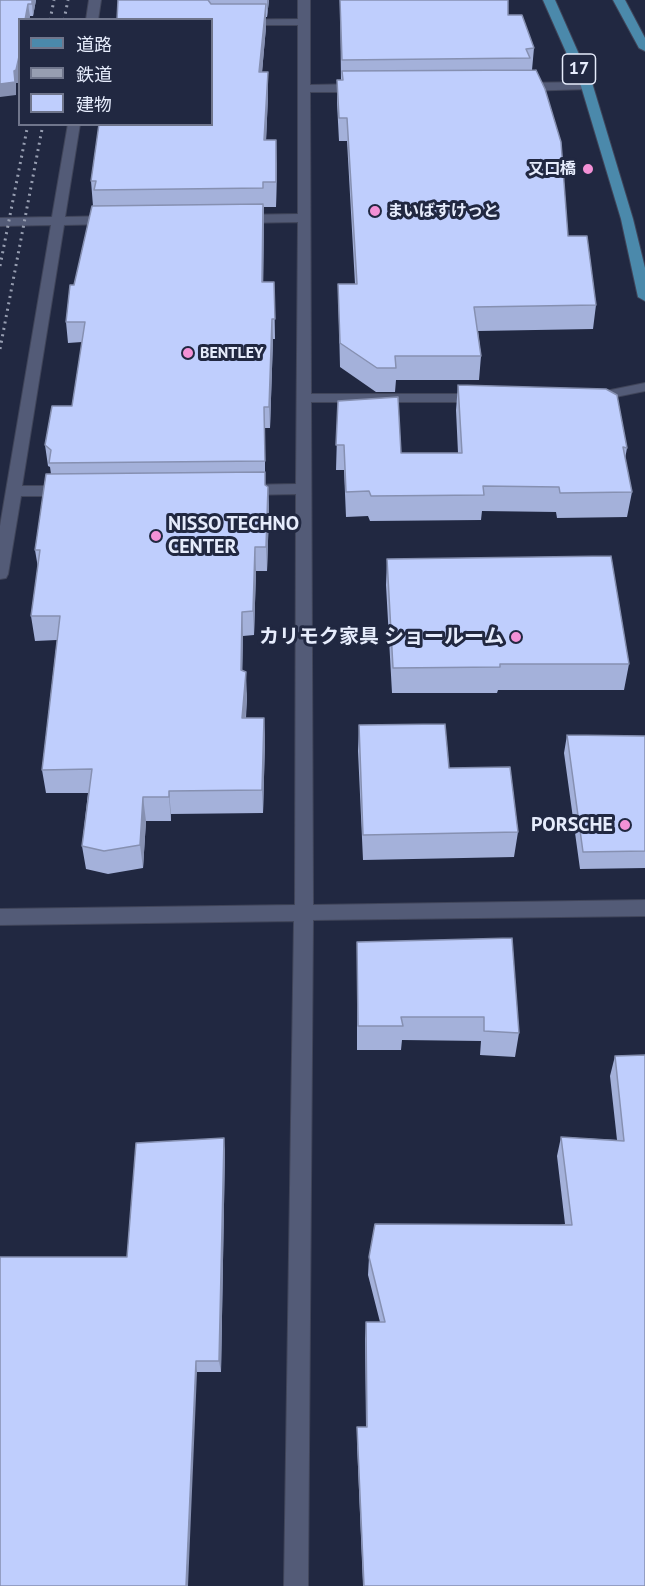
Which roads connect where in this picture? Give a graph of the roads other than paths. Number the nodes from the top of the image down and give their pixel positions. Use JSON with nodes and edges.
{"nodes":[{"id":1,"x":95,"y":0,"type":"edge"},
{"id":2,"x":304,"y":0,"type":"edge"},
{"id":3,"x":549,"y":0,"type":"edge"},
{"id":4,"x":619,"y":0,"type":"edge"},
{"id":5,"x":92,"y":18,"type":"edge"},
{"id":6,"x":213,"y":22,"type":"edge"},
{"id":7,"x":304,"y":22,"type":"junction"},
{"id":8,"x":640,"y":29,"type":"edge"},
{"id":9,"x":645,"y":48,"type":"edge"},
{"id":10,"x":587,"y":86,"type":"junction"},
{"id":11,"x":508,"y":87,"type":"edge"},
{"id":12,"x":377,"y":88,"type":"edge"},
{"id":13,"x":303,"y":89,"type":"junction"},
{"id":14,"x":74,"y":126,"type":"edge"},
{"id":15,"x":304,"y":218,"type":"junction"},
{"id":16,"x":222,"y":219,"type":"edge"},
{"id":17,"x":58,"y":220,"type":"junction"},
{"id":18,"x":128,"y":220,"type":"edge"},
{"id":19,"x":0,"y":222,"type":"edge"},
{"id":20,"x":645,"y":297,"type":"edge"},
{"id":21,"x":645,"y":387,"type":"edge"},
{"id":22,"x":304,"y":398,"type":"junction"},
{"id":23,"x":492,"y":398,"type":"edge"},
{"id":24,"x":574,"y":398,"type":"edge"},
{"id":25,"x":304,"y":489,"type":"junction"},
{"id":26,"x":234,"y":490,"type":"edge"},
{"id":27,"x":14,"y":491,"type":"junction"},
{"id":28,"x":83,"y":491,"type":"edge"},
{"id":29,"x":0,"y":574,"type":"edge"},
{"id":30,"x":645,"y":908,"type":"edge"},
{"id":31,"x":304,"y":913,"type":"junction"},
{"id":32,"x":0,"y":917,"type":"edge"},
{"id":33,"x":296,"y":1586,"type":"edge"}],
"edges":[{"from":1,"to":5,"type":"street"},
{"from":2,"to":7,"type":"street"},
{"from":3,"to":10,"type":"main road","number":"17"},
{"from":4,"to":8,"type":"main road"},
{"from":6,"to":7,"type":"street"},
{"from":7,"to":13,"type":"street"},
{"from":8,"to":9,"type":"main road"},
{"from":10,"to":11,"type":"street"},
{"from":10,"to":20,"type":"main road","number":"17"},
{"from":12,"to":13,"type":"street"},
{"from":13,"to":15,"type":"street"},
{"from":14,"to":17,"type":"street"},
{"from":15,"to":16,"type":"street"},
{"from":15,"to":22,"type":"street"},
{"from":17,"to":18,"type":"street"},
{"from":17,"to":19,"type":"street"},
{"from":17,"to":27,"type":"street"},
{"from":21,"to":24,"type":"street"},
{"from":22,"to":23,"type":"street"},
{"from":22,"to":25,"type":"street"},
{"from":25,"to":26,"type":"street"},
{"from":25,"to":31,"type":"street"},
{"from":27,"to":28,"type":"street"},
{"from":27,"to":29,"type":"street"},
{"from":30,"to":31,"type":"street"},
{"from":31,"to":32,"type":"street"},
{"from":31,"to":33,"type":"street"}]}
